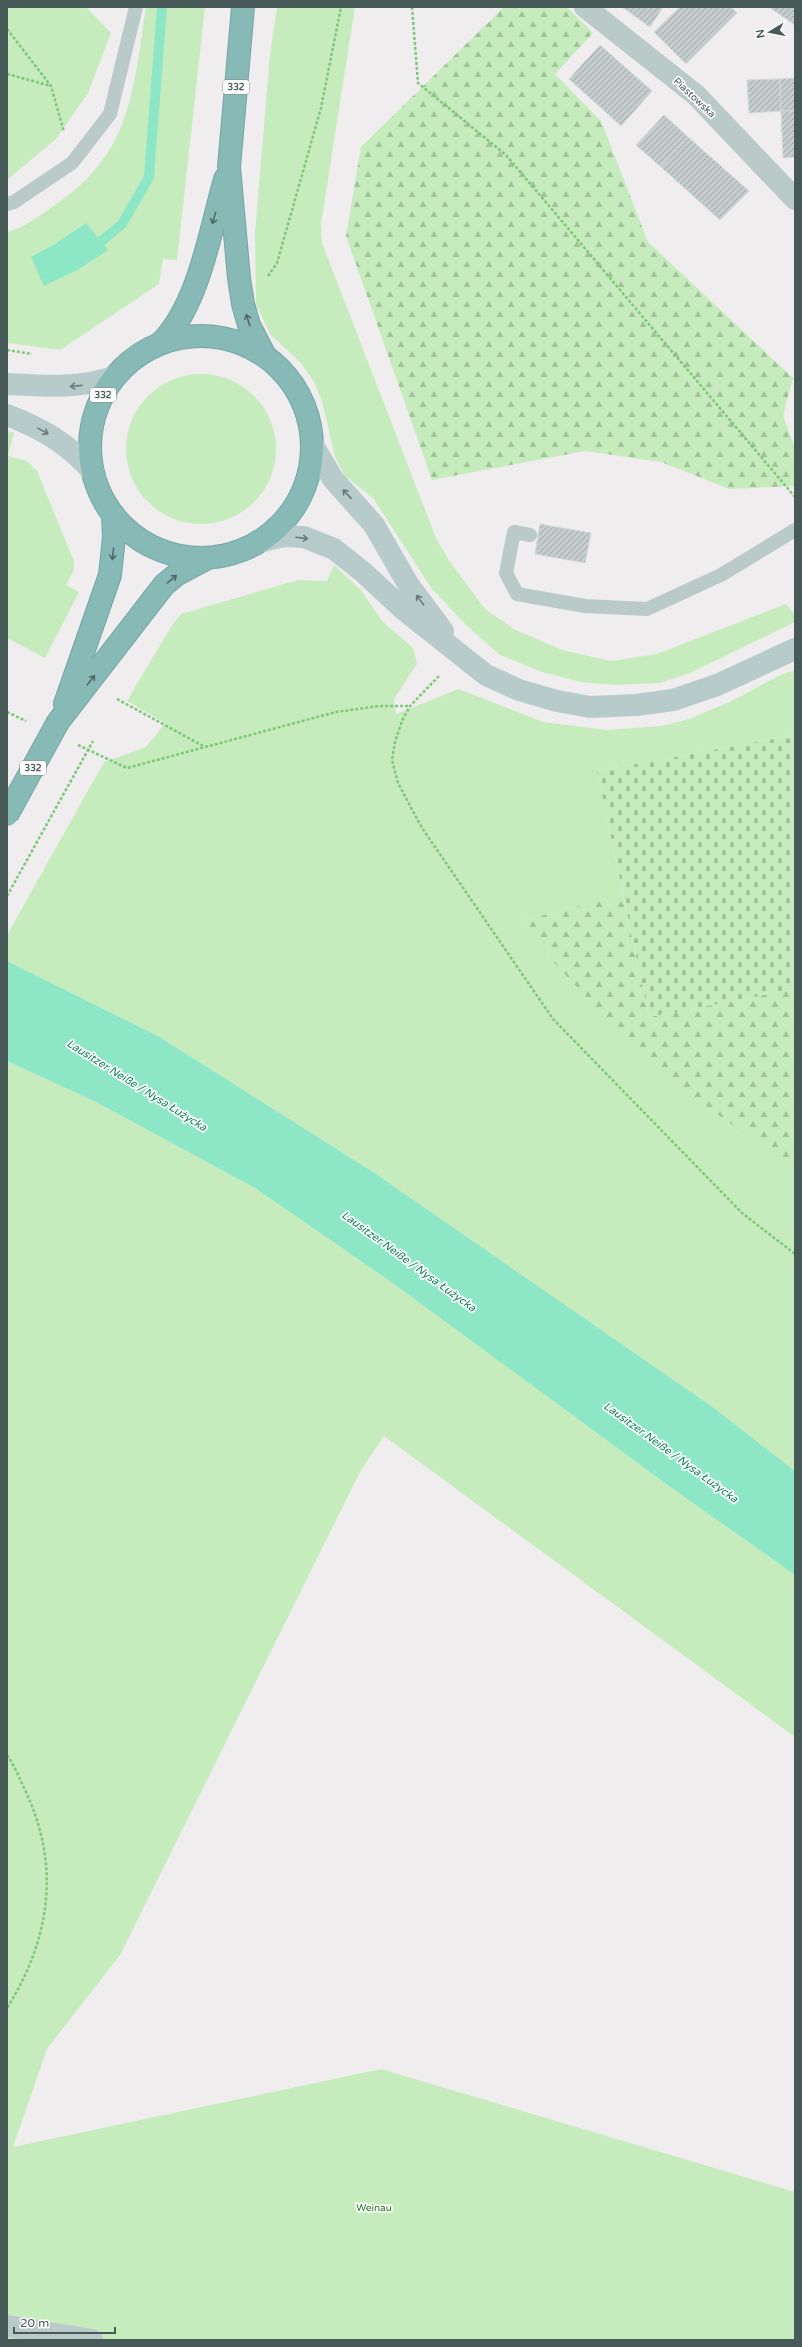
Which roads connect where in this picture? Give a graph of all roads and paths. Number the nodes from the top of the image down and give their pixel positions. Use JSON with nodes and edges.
{"nodes":[{"id":1,"x":244,"y":7,"type":"edge"},
{"id":2,"x":341,"y":7,"type":"edge"},
{"id":3,"x":412,"y":7,"type":"edge"},
{"id":4,"x":585,"y":7,"type":"edge"},
{"id":5,"x":132,"y":9,"type":"edge"},
{"id":6,"x":7,"y":29,"type":"edge"},
{"id":7,"x":7,"y":74,"type":"edge"},
{"id":8,"x":51,"y":86,"type":"junction"},
{"id":9,"x":72,"y":163,"type":"junction"},
{"id":10,"x":229,"y":167,"type":"junction"},
{"id":11,"x":795,"y":199,"type":"edge"},
{"id":12,"x":7,"y":204,"type":"edge"},
{"id":13,"x":264,"y":281,"type":"dead end"},
{"id":14,"x":161,"y":343,"type":"junction"},
{"id":15,"x":7,"y":350,"type":"edge"},
{"id":16,"x":37,"y":355,"type":"dead end"},
{"id":17,"x":265,"y":356,"type":"junction"},
{"id":18,"x":114,"y":377,"type":"junction"},
{"id":19,"x":7,"y":384,"type":"edge"},
{"id":20,"x":7,"y":415,"type":"edge"},
{"id":21,"x":312,"y":444,"type":"junction"},
{"id":22,"x":93,"y":472,"type":"junction"},
{"id":23,"x":795,"y":497,"type":"edge"},
{"id":24,"x":113,"y":515,"type":"junction"},
{"id":25,"x":795,"y":530,"type":"edge"},
{"id":26,"x":530,"y":535,"type":"dead end"},
{"id":27,"x":263,"y":541,"type":"junction"},
{"id":28,"x":206,"y":559,"type":"junction"},
{"id":29,"x":795,"y":649,"type":"edge"},
{"id":30,"x":460,"y":654,"type":"junction"},
{"id":31,"x":117,"y":699,"type":"dead end"},
{"id":32,"x":410,"y":706,"type":"junction"},
{"id":33,"x":7,"y":712,"type":"edge"},
{"id":34,"x":28,"y":722,"type":"dead end"},
{"id":35,"x":58,"y":722,"type":"junction"},
{"id":36,"x":93,"y":741,"type":"dead end"},
{"id":37,"x":71,"y":742,"type":"dead end"},
{"id":38,"x":205,"y":747,"type":"junction"},
{"id":39,"x":7,"y":815,"type":"edge"},
{"id":40,"x":7,"y":896,"type":"edge"},
{"id":41,"x":795,"y":1254,"type":"edge"},
{"id":42,"x":7,"y":1755,"type":"edge"},
{"id":43,"x":7,"y":2008,"type":"edge"},
{"id":44,"x":7,"y":2326,"type":"edge"},
{"id":45,"x":92,"y":2340,"type":"edge"}],
"edges":[{"from":1,"to":10,"type":"highway","number":"332"},
{"from":2,"to":13,"type":"path"},
{"from":3,"to":23,"type":"path"},
{"from":4,"to":11,"type":"street","name":"Piastowska"},
{"from":5,"to":9,"type":"lane"},
{"from":6,"to":8,"type":"path"},
{"from":7,"to":8,"type":"path"},
{"from":8,"to":9,"type":"path"},
{"from":9,"to":12,"type":"lane"},
{"from":10,"to":14,"type":"highway","number":"332","one_way":true},
{"from":17,"to":10,"type":"highway","number":"332","one_way":true},
{"from":14,"to":17,"type":"highway","number":"332"},
{"from":14,"to":18,"type":"highway","number":"332"},
{"from":15,"to":16,"type":"path"},
{"from":17,"to":21,"type":"highway","number":"332"},
{"from":18,"to":19,"type":"street","one_way":true},
{"from":18,"to":22,"type":"highway","number":"332"},
{"from":20,"to":22,"type":"street","one_way":true},
{"from":21,"to":27,"type":"highway","number":"332"},
{"from":30,"to":21,"type":"street","one_way":true},
{"from":22,"to":24,"type":"highway","number":"332"},
{"from":24,"to":28,"type":"highway","number":"332"},
{"from":24,"to":35,"type":"highway","number":"332","one_way":true},
{"from":25,"to":26,"type":"lane"},
{"from":27,"to":28,"type":"highway","number":"332"},
{"from":27,"to":30,"type":"street","one_way":true},
{"from":35,"to":28,"type":"highway","number":"332","one_way":true},
{"from":29,"to":30,"type":"street"},
{"from":30,"to":32,"type":"path"},
{"from":31,"to":38,"type":"path"},
{"from":32,"to":38,"type":"path"},
{"from":32,"to":41,"type":"path"},
{"from":33,"to":34,"type":"path"},
{"from":35,"to":39,"type":"highway","number":"332","bridge":true},
{"from":36,"to":40,"type":"path","bridge":true},
{"from":37,"to":38,"type":"path"},
{"from":42,"to":43,"type":"path"},
{"from":44,"to":45,"type":"street"}]}
